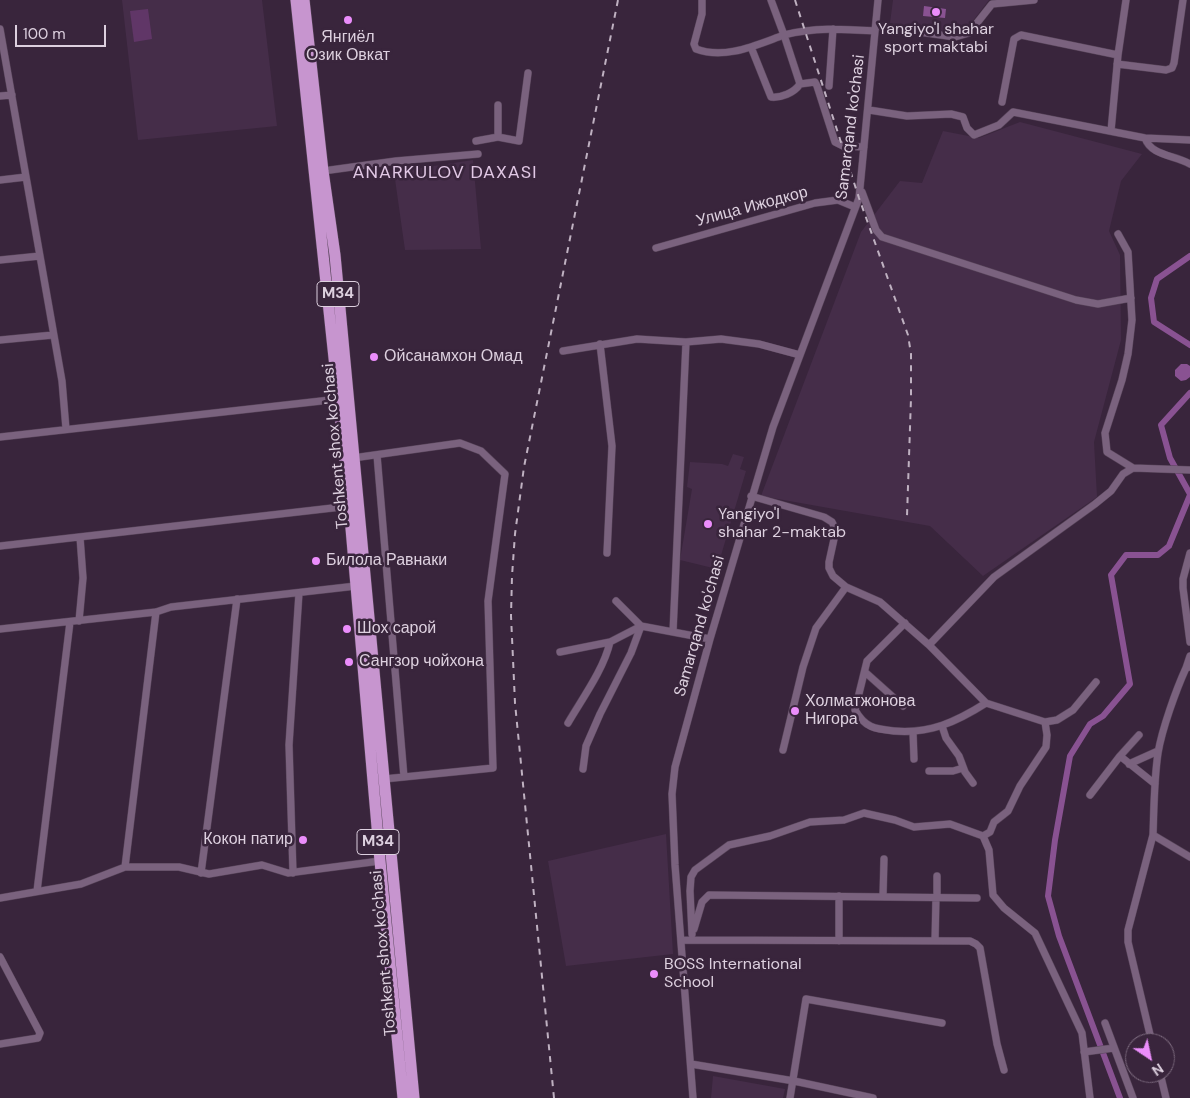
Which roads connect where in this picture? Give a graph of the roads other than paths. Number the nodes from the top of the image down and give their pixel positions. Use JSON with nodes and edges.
{"nodes":[{"id":1,"x":296,"y":0,"type":"edge"},
{"id":2,"x":304,"y":0,"type":"edge"},
{"id":3,"x":702,"y":0,"type":"edge"},
{"id":4,"x":772,"y":0,"type":"edge"},
{"id":5,"x":878,"y":0,"type":"edge"},
{"id":6,"x":1034,"y":0,"type":"edge"},
{"id":7,"x":1126,"y":0,"type":"edge"},
{"id":8,"x":1183,"y":0,"type":"edge"},
{"id":9,"x":0,"y":29,"type":"edge"},
{"id":10,"x":833,"y":29,"type":"junction"},
{"id":11,"x":876,"y":29,"type":"junction"},
{"id":12,"x":784,"y":35,"type":"junction"},
{"id":13,"x":751,"y":47,"type":"junction"},
{"id":14,"x":1118,"y":55,"type":"junction"},
{"id":15,"x":1117,"y":64,"type":"junction"},
{"id":16,"x":528,"y":73,"type":"dead end"},
{"id":17,"x":800,"y":84,"type":"junction"},
{"id":18,"x":829,"y":86,"type":"dead end"},
{"id":19,"x":12,"y":95,"type":"junction"},
{"id":20,"x":0,"y":96,"type":"edge"},
{"id":21,"x":1002,"y":102,"type":"dead end"},
{"id":22,"x":498,"y":105,"type":"dead end"},
{"id":23,"x":869,"y":110,"type":"junction"},
{"id":24,"x":1111,"y":131,"type":"junction"},
{"id":25,"x":498,"y":137,"type":"junction"},
{"id":26,"x":1145,"y":138,"type":"junction"},
{"id":27,"x":1190,"y":140,"type":"edge"},
{"id":28,"x":476,"y":141,"type":"dead end"},
{"id":29,"x":864,"y":147,"type":"junction"},
{"id":30,"x":478,"y":154,"type":"dead end"},
{"id":31,"x":1190,"y":164,"type":"edge"},
{"id":32,"x":323,"y":171,"type":"junction"},
{"id":33,"x":26,"y":178,"type":"junction"},
{"id":34,"x":0,"y":180,"type":"edge"},
{"id":35,"x":860,"y":187,"type":"junction"},
{"id":36,"x":856,"y":207,"type":"junction"},
{"id":37,"x":1118,"y":234,"type":"dead end"},
{"id":38,"x":656,"y":248,"type":"dead end"},
{"id":39,"x":40,"y":256,"type":"junction"},
{"id":40,"x":0,"y":260,"type":"edge"},
{"id":41,"x":1131,"y":298,"type":"junction"},
{"id":42,"x":53,"y":335,"type":"junction"},
{"id":43,"x":0,"y":340,"type":"edge"},
{"id":44,"x":686,"y":342,"type":"junction"},
{"id":45,"x":600,"y":344,"type":"junction"},
{"id":46,"x":562,"y":351,"type":"dead end"},
{"id":47,"x":800,"y":355,"type":"junction"},
{"id":48,"x":339,"y":399,"type":"junction"},
{"id":49,"x":66,"y":430,"type":"junction"},
{"id":50,"x":0,"y":437,"type":"edge"},
{"id":51,"x":377,"y":454,"type":"junction"},
{"id":52,"x":354,"y":458,"type":"junction"},
{"id":53,"x":1133,"y":468,"type":"junction"},
{"id":54,"x":1190,"y":470,"type":"edge"},
{"id":55,"x":752,"y":496,"type":"junction"},
{"id":56,"x":350,"y":506,"type":"junction"},
{"id":57,"x":80,"y":537,"type":"junction"},
{"id":58,"x":0,"y":546,"type":"edge"},
{"id":59,"x":358,"y":552,"type":"junction"},
{"id":60,"x":607,"y":553,"type":"dead end"},
{"id":61,"x":1190,"y":553,"type":"edge"},
{"id":62,"x":356,"y":586,"type":"junction"},
{"id":63,"x":846,"y":587,"type":"junction"},
{"id":64,"x":299,"y":593,"type":"junction"},
{"id":65,"x":237,"y":599,"type":"junction"},
{"id":66,"x":616,"y":601,"type":"dead end"},
{"id":67,"x":156,"y":612,"type":"junction"},
{"id":68,"x":79,"y":621,"type":"junction"},
{"id":69,"x":70,"y":622,"type":"junction"},
{"id":70,"x":905,"y":623,"type":"junction"},
{"id":71,"x":641,"y":626,"type":"junction"},
{"id":72,"x":0,"y":629,"type":"edge"},
{"id":73,"x":673,"y":632,"type":"junction"},
{"id":74,"x":710,"y":639,"type":"junction"},
{"id":75,"x":610,"y":642,"type":"junction"},
{"id":76,"x":1190,"y":642,"type":"edge"},
{"id":77,"x":929,"y":645,"type":"junction"},
{"id":78,"x":560,"y":652,"type":"dead end"},
{"id":79,"x":1190,"y":656,"type":"edge"},
{"id":80,"x":1188,"y":667,"type":"edge"},
{"id":81,"x":865,"y":672,"type":"junction"},
{"id":82,"x":1096,"y":682,"type":"dead end"},
{"id":83,"x":986,"y":703,"type":"junction"},
{"id":84,"x":903,"y":706,"type":"dead end"},
{"id":85,"x":1045,"y":722,"type":"junction"},
{"id":86,"x":568,"y":723,"type":"dead end"},
{"id":87,"x":942,"y":726,"type":"junction"},
{"id":88,"x":913,"y":732,"type":"junction"},
{"id":89,"x":1139,"y":735,"type":"dead end"},
{"id":90,"x":783,"y":750,"type":"dead end"},
{"id":91,"x":1158,"y":751,"type":"junction"},
{"id":92,"x":1120,"y":756,"type":"junction"},
{"id":93,"x":914,"y":759,"type":"dead end"},
{"id":94,"x":1129,"y":764,"type":"junction"},
{"id":95,"x":963,"y":768,"type":"junction"},
{"id":96,"x":582,"y":769,"type":"dead end"},
{"id":97,"x":929,"y":771,"type":"dead end"},
{"id":98,"x":404,"y":777,"type":"junction"},
{"id":99,"x":384,"y":779,"type":"junction"},
{"id":100,"x":973,"y":783,"type":"dead end"},
{"id":101,"x":1154,"y":784,"type":"junction"},
{"id":102,"x":1090,"y":795,"type":"dead end"},
{"id":103,"x":1153,"y":835,"type":"junction"},
{"id":104,"x":983,"y":836,"type":"junction"},
{"id":105,"x":1190,"y":857,"type":"edge"},
{"id":106,"x":884,"y":859,"type":"dead end"},
{"id":107,"x":380,"y":861,"type":"junction"},
{"id":108,"x":125,"y":867,"type":"junction"},
{"id":109,"x":201,"y":873,"type":"junction"},
{"id":110,"x":293,"y":873,"type":"junction"},
{"id":111,"x":937,"y":876,"type":"dead end"},
{"id":112,"x":37,"y":891,"type":"junction"},
{"id":113,"x":839,"y":896,"type":"junction"},
{"id":114,"x":883,"y":896,"type":"junction"},
{"id":115,"x":936,"y":897,"type":"junction"},
{"id":116,"x":0,"y":898,"type":"edge"},
{"id":117,"x":977,"y":898,"type":"dead end"},
{"id":118,"x":692,"y":937,"type":"junction"},
{"id":119,"x":681,"y":940,"type":"junction"},
{"id":120,"x":839,"y":941,"type":"junction"},
{"id":121,"x":935,"y":941,"type":"junction"},
{"id":122,"x":0,"y":956,"type":"edge"},
{"id":123,"x":1105,"y":1023,"type":"dead end"},
{"id":124,"x":942,"y":1024,"type":"dead end"},
{"id":125,"x":1150,"y":1033,"type":"edge"},
{"id":126,"x":0,"y":1044,"type":"edge"},
{"id":127,"x":1114,"y":1048,"type":"junction"},
{"id":128,"x":1084,"y":1052,"type":"junction"},
{"id":129,"x":691,"y":1064,"type":"junction"},
{"id":130,"x":1004,"y":1070,"type":"dead end"},
{"id":131,"x":794,"y":1082,"type":"junction"},
{"id":132,"x":1162,"y":1083,"type":"edge"},
{"id":133,"x":403,"y":1098,"type":"edge"},
{"id":134,"x":414,"y":1098,"type":"edge"},
{"id":135,"x":693,"y":1098,"type":"edge"},
{"id":136,"x":790,"y":1098,"type":"edge"},
{"id":137,"x":873,"y":1098,"type":"edge"},
{"id":138,"x":1090,"y":1098,"type":"edge"},
{"id":139,"x":1133,"y":1098,"type":"edge"},
{"id":140,"x":1166,"y":1098,"type":"edge"}],
"edges":[{"from":1,"to":48,"type":"main road","name":"Toshkent shox ko'chasi","number":"M34"},
{"from":2,"to":32,"type":"main road","name":"Toshkent shox ko'chasi","number":"M34"},
{"from":3,"to":13,"type":"street"},
{"from":4,"to":12,"type":"street"},
{"from":5,"to":11,"type":"street","name":"Samarqand ko'chasi"},
{"from":6,"to":11,"type":"street"},
{"from":7,"to":14,"type":"street"},
{"from":8,"to":15,"type":"street"},
{"from":9,"to":19,"type":"street"},
{"from":10,"to":11,"type":"street"},
{"from":10,"to":12,"type":"street"},
{"from":10,"to":18,"type":"street"},
{"from":11,"to":23,"type":"street","name":"Samarqand ko'chasi"},
{"from":12,"to":13,"type":"street"},
{"from":12,"to":17,"type":"street"},
{"from":13,"to":17,"type":"street"},
{"from":14,"to":15,"type":"street"},
{"from":14,"to":21,"type":"street"},
{"from":15,"to":24,"type":"street"},
{"from":16,"to":25,"type":"street"},
{"from":17,"to":29,"type":"street"},
{"from":19,"to":20,"type":"street"},
{"from":19,"to":33,"type":"street"},
{"from":22,"to":25,"type":"street"},
{"from":23,"to":24,"type":"street"},
{"from":23,"to":29,"type":"street","name":"Samarqand ko'chasi"},
{"from":24,"to":26,"type":"street"},
{"from":25,"to":28,"type":"street"},
{"from":26,"to":27,"type":"street"},
{"from":26,"to":31,"type":"street"},
{"from":29,"to":35,"type":"street","name":"Samarqand ko'chasi"},
{"from":30,"to":32,"type":"street"},
{"from":32,"to":52,"type":"main road","name":"Toshkent shox ko'chasi","number":"M34"},
{"from":33,"to":34,"type":"street"},
{"from":33,"to":39,"type":"street"},
{"from":35,"to":36,"type":"street","name":"Samarqand ko'chasi"},
{"from":35,"to":41,"type":"street"},
{"from":36,"to":38,"type":"street","name":"Улица Ижодкор"},
{"from":36,"to":47,"type":"street","name":"Samarqand ko'chasi"},
{"from":37,"to":41,"type":"street"},
{"from":39,"to":40,"type":"street"},
{"from":39,"to":42,"type":"street"},
{"from":41,"to":53,"type":"street"},
{"from":42,"to":43,"type":"street"},
{"from":42,"to":49,"type":"street"},
{"from":44,"to":45,"type":"street"},
{"from":44,"to":47,"type":"street"},
{"from":44,"to":73,"type":"street"},
{"from":45,"to":46,"type":"street"},
{"from":45,"to":60,"type":"street"},
{"from":47,"to":55,"type":"street","name":"Samarqand ko'chasi"},
{"from":48,"to":49,"type":"street"},
{"from":48,"to":56,"type":"main road","name":"Toshkent shox ko'chasi","number":"M34"},
{"from":49,"to":50,"type":"street"},
{"from":51,"to":52,"type":"street"},
{"from":51,"to":98,"type":"street"},
{"from":51,"to":98,"type":"street"},
{"from":52,"to":59,"type":"main road","name":"Toshkent shox ko'chasi","number":"M34"},
{"from":53,"to":54,"type":"street"},
{"from":53,"to":77,"type":"street"},
{"from":55,"to":63,"type":"street"},
{"from":55,"to":74,"type":"street","name":"Samarqand ko'chasi"},
{"from":56,"to":57,"type":"street"},
{"from":56,"to":59,"type":"main road","name":"Toshkent shox ko'chasi","number":"M34"},
{"from":57,"to":58,"type":"street"},
{"from":57,"to":68,"type":"street"},
{"from":59,"to":62,"type":"main road","name":"Toshkent shox ko'chasi","number":"M34"},
{"from":59,"to":99,"type":"main road","name":"Toshkent shox ko'chasi","number":"M34"},
{"from":61,"to":76,"type":"street"},
{"from":62,"to":64,"type":"street"},
{"from":62,"to":107,"type":"main road","name":"Toshkent shox ko'chasi","number":"M34"},
{"from":63,"to":70,"type":"street"},
{"from":63,"to":90,"type":"street"},
{"from":64,"to":65,"type":"street"},
{"from":64,"to":110,"type":"street"},
{"from":65,"to":67,"type":"street"},
{"from":65,"to":109,"type":"street"},
{"from":66,"to":71,"type":"street"},
{"from":67,"to":68,"type":"street"},
{"from":67,"to":108,"type":"street"},
{"from":68,"to":69,"type":"street"},
{"from":69,"to":72,"type":"street"},
{"from":69,"to":112,"type":"street"},
{"from":70,"to":77,"type":"street"},
{"from":70,"to":81,"type":"street"},
{"from":71,"to":73,"type":"street"},
{"from":71,"to":75,"type":"street"},
{"from":71,"to":96,"type":"street"},
{"from":73,"to":74,"type":"street"},
{"from":74,"to":119,"type":"street","name":"Samarqand ko'chasi"},
{"from":75,"to":78,"type":"street"},
{"from":75,"to":86,"type":"street"},
{"from":77,"to":83,"type":"street"},
{"from":79,"to":80,"type":"street"},
{"from":80,"to":91,"type":"street"},
{"from":81,"to":84,"type":"street"},
{"from":81,"to":88,"type":"street"},
{"from":82,"to":85,"type":"street"},
{"from":83,"to":85,"type":"street"},
{"from":83,"to":87,"type":"street"},
{"from":85,"to":104,"type":"street"},
{"from":87,"to":88,"type":"street"},
{"from":87,"to":95,"type":"street"},
{"from":88,"to":93,"type":"street"},
{"from":89,"to":92,"type":"street"},
{"from":91,"to":94,"type":"street"},
{"from":91,"to":101,"type":"street"},
{"from":92,"to":94,"type":"street"},
{"from":92,"to":102,"type":"street"},
{"from":94,"to":101,"type":"street"},
{"from":95,"to":97,"type":"street"},
{"from":95,"to":100,"type":"street"},
{"from":98,"to":99,"type":"street"},
{"from":99,"to":134,"type":"main road","name":"Toshkent shox ko'chasi","number":"M34"},
{"from":101,"to":103,"type":"street"},
{"from":103,"to":105,"type":"street"},
{"from":103,"to":125,"type":"street"},
{"from":104,"to":118,"type":"street"},
{"from":104,"to":128,"type":"street"},
{"from":106,"to":114,"type":"street"},
{"from":107,"to":110,"type":"street"},
{"from":107,"to":133,"type":"main road","name":"Toshkent shox ko'chasi","number":"M34"},
{"from":108,"to":109,"type":"street"},
{"from":108,"to":112,"type":"street"},
{"from":109,"to":110,"type":"street"},
{"from":111,"to":115,"type":"street"},
{"from":112,"to":116,"type":"street"},
{"from":113,"to":114,"type":"street"},
{"from":113,"to":118,"type":"street"},
{"from":113,"to":120,"type":"street"},
{"from":114,"to":115,"type":"street"},
{"from":115,"to":117,"type":"street"},
{"from":115,"to":121,"type":"street"},
{"from":118,"to":119,"type":"street"},
{"from":118,"to":120,"type":"street"},
{"from":119,"to":129,"type":"street","name":"Samarqand ko'chasi"},
{"from":120,"to":121,"type":"street"},
{"from":121,"to":130,"type":"street"},
{"from":122,"to":126,"type":"street"},
{"from":123,"to":127,"type":"street"},
{"from":124,"to":131,"type":"street"},
{"from":127,"to":128,"type":"street"},
{"from":127,"to":139,"type":"street"},
{"from":128,"to":138,"type":"street"},
{"from":129,"to":131,"type":"street"},
{"from":129,"to":135,"type":"street","name":"Samarqand ko'chasi"},
{"from":131,"to":136,"type":"street"},
{"from":131,"to":137,"type":"street"},
{"from":132,"to":140,"type":"street"}]}
